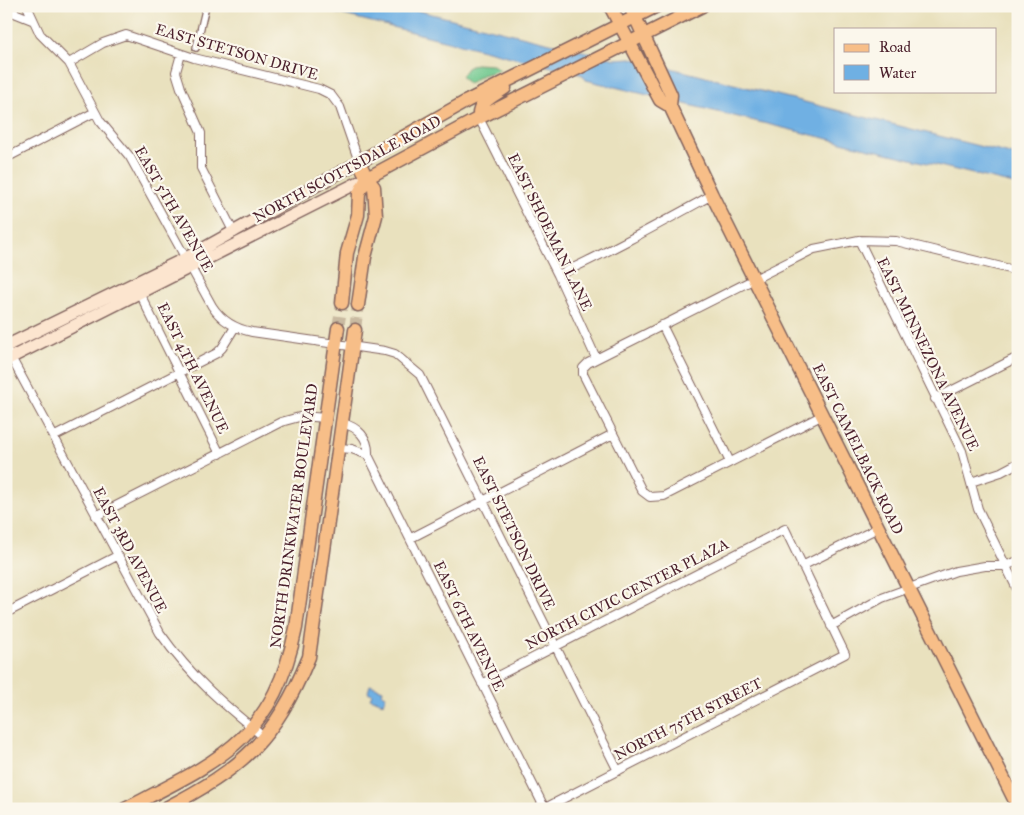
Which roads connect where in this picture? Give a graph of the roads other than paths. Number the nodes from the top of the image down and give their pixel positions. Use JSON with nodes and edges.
{"nodes":[{"id":1,"x":27,"y":6,"type":"edge"},
{"id":2,"x":206,"y":6,"type":"edge"},
{"id":3,"x":610,"y":6,"type":"edge"},
{"id":4,"x":657,"y":6,"type":"edge"},
{"id":5,"x":702,"y":6,"type":"edge"},
{"id":6,"x":633,"y":11,"type":"edge"},
{"id":7,"x":9,"y":12,"type":"edge"},
{"id":8,"x":32,"y":20,"type":"junction"},
{"id":9,"x":619,"y":24,"type":"junction"},
{"id":10,"x":647,"y":40,"type":"junction"},
{"id":11,"x":632,"y":46,"type":"junction"},
{"id":12,"x":196,"y":48,"type":"dead end"},
{"id":13,"x":180,"y":54,"type":"junction"},
{"id":14,"x":69,"y":63,"type":"junction"},
{"id":15,"x":521,"y":73,"type":"junction"},
{"id":16,"x":670,"y":106,"type":"junction"},
{"id":17,"x":95,"y":112,"type":"junction"},
{"id":18,"x":479,"y":118,"type":"junction"},
{"id":19,"x":6,"y":158,"type":"edge"},
{"id":20,"x":359,"y":162,"type":"junction"},
{"id":21,"x":366,"y":178,"type":"junction"},
{"id":22,"x":712,"y":195,"type":"junction"},
{"id":23,"x":234,"y":233,"type":"junction"},
{"id":24,"x":858,"y":240,"type":"junction"},
{"id":25,"x":189,"y":263,"type":"junction"},
{"id":26,"x":1018,"y":271,"type":"edge"},
{"id":27,"x":558,"y":275,"type":"junction"},
{"id":28,"x":755,"y":279,"type":"junction"},
{"id":29,"x":140,"y":294,"type":"junction"},
{"id":30,"x":342,"y":303,"type":"tunnel mouth"},
{"id":31,"x":358,"y":305,"type":"tunnel mouth"},
{"id":32,"x":662,"y":325,"type":"junction"},
{"id":33,"x":235,"y":326,"type":"junction"},
{"id":34,"x":338,"y":328,"type":"tunnel mouth"},
{"id":35,"x":355,"y":330,"type":"tunnel mouth"},
{"id":36,"x":336,"y":343,"type":"junction"},
{"id":37,"x":353,"y":345,"type":"junction"},
{"id":38,"x":8,"y":352,"type":"edge"},
{"id":39,"x":1018,"y":357,"type":"edge"},
{"id":40,"x":596,"y":358,"type":"junction"},
{"id":41,"x":180,"y":372,"type":"junction"},
{"id":42,"x":935,"y":399,"type":"junction"},
{"id":43,"x":823,"y":415,"type":"junction"},
{"id":44,"x":325,"y":418,"type":"junction"},
{"id":45,"x":342,"y":423,"type":"junction"},
{"id":46,"x":613,"y":434,"type":"junction"},
{"id":47,"x":55,"y":436,"type":"junction"},
{"id":48,"x":339,"y":448,"type":"junction"},
{"id":49,"x":220,"y":454,"type":"junction"},
{"id":50,"x":368,"y":455,"type":"junction"},
{"id":51,"x":730,"y":462,"type":"junction"},
{"id":52,"x":1018,"y":463,"type":"edge"},
{"id":53,"x":971,"y":482,"type":"junction"},
{"id":54,"x":484,"y":502,"type":"junction"},
{"id":55,"x":96,"y":516,"type":"junction"},
{"id":56,"x":878,"y":528,"type":"junction"},
{"id":57,"x":411,"y":538,"type":"junction"},
{"id":58,"x":117,"y":556,"type":"junction"},
{"id":59,"x":1018,"y":561,"type":"edge"},
{"id":60,"x":802,"y":566,"type":"junction"},
{"id":61,"x":1005,"y":566,"type":"junction"},
{"id":62,"x":909,"y":589,"type":"junction"},
{"id":63,"x":1018,"y":591,"type":"edge"},
{"id":64,"x":6,"y":613,"type":"edge"},
{"id":65,"x":831,"y":626,"type":"junction"},
{"id":66,"x":556,"y":646,"type":"junction"},
{"id":67,"x":482,"y":684,"type":"junction"},
{"id":68,"x":253,"y":728,"type":"junction"},
{"id":69,"x":265,"y":738,"type":"junction"},
{"id":70,"x":618,"y":771,"type":"junction"},
{"id":71,"x":174,"y":784,"type":"junction"},
{"id":72,"x":1018,"y":807,"type":"edge"},
{"id":73,"x":544,"y":808,"type":"edge"},
{"id":74,"x":126,"y":809,"type":"edge"},
{"id":75,"x":145,"y":809,"type":"edge"},
{"id":76,"x":164,"y":809,"type":"edge"}],
"edges":[{"from":1,"to":8,"type":"street","name":"EAST 5TH AVENUE"},
{"from":2,"to":12,"type":"street"},
{"from":3,"to":9,"type":"main road","name":"EAST CAMELBACK ROAD"},
{"from":4,"to":6,"type":"main road","name":"NORTH SCOTTSDALE ROAD"},
{"from":5,"to":10,"type":"main road","name":"NORTH SCOTTSDALE ROAD"},
{"from":6,"to":9,"type":"main road","name":"NORTH SCOTTSDALE ROAD"},
{"from":6,"to":10,"type":"main road","name":"EAST CAMELBACK ROAD"},
{"from":7,"to":8,"type":"street"},
{"from":8,"to":14,"type":"street","name":"EAST 5TH AVENUE"},
{"from":9,"to":11,"type":"main road","name":"EAST CAMELBACK ROAD"},
{"from":9,"to":15,"type":"main road","name":"NORTH SCOTTSDALE ROAD"},
{"from":10,"to":11,"type":"main road","name":"NORTH SCOTTSDALE ROAD"},
{"from":10,"to":16,"type":"main road","name":"EAST CAMELBACK ROAD"},
{"from":11,"to":16,"type":"main road","name":"EAST CAMELBACK ROAD"},
{"from":11,"to":18,"type":"main road","name":"NORTH SCOTTSDALE ROAD"},
{"from":13,"to":14,"type":"street","name":"EAST STETSON DRIVE"},
{"from":13,"to":20,"type":"street","name":"EAST STETSON DRIVE"},
{"from":13,"to":23,"type":"street"},
{"from":14,"to":17,"type":"street","name":"EAST 5TH AVENUE"},
{"from":15,"to":18,"type":"main road"},
{"from":15,"to":20,"type":"main road","name":"NORTH SCOTTSDALE ROAD"},
{"from":16,"to":22,"type":"main road","name":"EAST CAMELBACK ROAD"},
{"from":17,"to":19,"type":"street"},
{"from":17,"to":25,"type":"street","name":"EAST 5TH AVENUE"},
{"from":18,"to":21,"type":"main road","name":"NORTH SCOTTSDALE ROAD"},
{"from":18,"to":27,"type":"street","name":"EAST SHOEMAN LANE"},
{"from":20,"to":21,"type":"main road"},
{"from":20,"to":23,"type":"main road","name":"NORTH SCOTTSDALE ROAD"},
{"from":21,"to":25,"type":"main road","name":"NORTH SCOTTSDALE ROAD"},
{"from":21,"to":30,"type":"main road"},
{"from":21,"to":31,"type":"main road"},
{"from":22,"to":27,"type":"street"},
{"from":22,"to":28,"type":"main road","name":"EAST CAMELBACK ROAD"},
{"from":23,"to":25,"type":"main road","name":"NORTH SCOTTSDALE ROAD"},
{"from":24,"to":26,"type":"street"},
{"from":24,"to":28,"type":"street"},
{"from":24,"to":42,"type":"street","name":"EAST MINNEZONA AVENUE"},
{"from":25,"to":29,"type":"main road","name":"NORTH SCOTTSDALE ROAD"},
{"from":25,"to":33,"type":"street","name":"EAST 5TH AVENUE"},
{"from":25,"to":38,"type":"main road","name":"NORTH SCOTTSDALE ROAD"},
{"from":27,"to":40,"type":"street","name":"EAST SHOEMAN LANE"},
{"from":28,"to":32,"type":"street"},
{"from":28,"to":43,"type":"main road","name":"EAST CAMELBACK ROAD"},
{"from":29,"to":38,"type":"main road","name":"NORTH SCOTTSDALE ROAD"},
{"from":29,"to":41,"type":"street","name":"EAST 4TH AVENUE"},
{"from":32,"to":40,"type":"street"},
{"from":32,"to":51,"type":"street"},
{"from":33,"to":36,"type":"street","name":"EAST 5TH AVENUE"},
{"from":33,"to":41,"type":"street"},
{"from":34,"to":36,"type":"main road","name":"NORTH DRINKWATER BOULEVARD"},
{"from":35,"to":37,"type":"main road"},
{"from":36,"to":37,"type":"street","name":"EAST STETSON DRIVE"},
{"from":36,"to":44,"type":"main road","name":"NORTH DRINKWATER BOULEVARD"},
{"from":37,"to":45,"type":"main road"},
{"from":37,"to":54,"type":"street","name":"EAST STETSON DRIVE"},
{"from":38,"to":47,"type":"street","name":"EAST 3RD AVENUE"},
{"from":39,"to":42,"type":"street"},
{"from":40,"to":46,"type":"street"},
{"from":41,"to":47,"type":"street"},
{"from":41,"to":49,"type":"street","name":"EAST 4TH AVENUE"},
{"from":42,"to":53,"type":"street","name":"EAST MINNEZONA AVENUE"},
{"from":43,"to":51,"type":"street"},
{"from":43,"to":56,"type":"main road","name":"EAST CAMELBACK ROAD"},
{"from":44,"to":49,"type":"street"},
{"from":44,"to":68,"type":"main road","name":"NORTH DRINKWATER BOULEVARD"},
{"from":45,"to":48,"type":"main road"},
{"from":45,"to":50,"type":"street","name":"EAST 6TH AVENUE"},
{"from":46,"to":51,"type":"street"},
{"from":46,"to":54,"type":"street"},
{"from":47,"to":55,"type":"street","name":"EAST 3RD AVENUE"},
{"from":48,"to":50,"type":"street"},
{"from":48,"to":69,"type":"main road"},
{"from":49,"to":55,"type":"street"},
{"from":50,"to":57,"type":"street","name":"EAST 6TH AVENUE"},
{"from":52,"to":53,"type":"street"},
{"from":53,"to":61,"type":"street","name":"EAST MINNEZONA AVENUE"},
{"from":54,"to":57,"type":"street"},
{"from":54,"to":66,"type":"street","name":"EAST STETSON DRIVE"},
{"from":55,"to":58,"type":"street","name":"EAST 3RD AVENUE"},
{"from":56,"to":60,"type":"street"},
{"from":56,"to":62,"type":"main road","name":"EAST CAMELBACK ROAD"},
{"from":57,"to":67,"type":"street","name":"EAST 6TH AVENUE"},
{"from":58,"to":64,"type":"street"},
{"from":58,"to":68,"type":"street","name":"EAST 3RD AVENUE"},
{"from":59,"to":61,"type":"street"},
{"from":60,"to":65,"type":"street"},
{"from":60,"to":66,"type":"street","name":"NORTH CIVIC CENTER PLAZA"},
{"from":61,"to":62,"type":"street"},
{"from":61,"to":63,"type":"street","name":"EAST MINNEZONA AVENUE"},
{"from":62,"to":65,"type":"street"},
{"from":62,"to":72,"type":"main road","name":"EAST CAMELBACK ROAD"},
{"from":65,"to":70,"type":"street","name":"NORTH 75TH STREET"},
{"from":66,"to":67,"type":"street","name":"NORTH CIVIC CENTER PLAZA"},
{"from":66,"to":70,"type":"street","name":"EAST STETSON DRIVE"},
{"from":67,"to":73,"type":"street","name":"EAST 6TH AVENUE"},
{"from":68,"to":69,"type":"street","name":"EAST 3RD AVENUE"},
{"from":68,"to":71,"type":"main road","name":"NORTH DRINKWATER BOULEVARD"},
{"from":69,"to":76,"type":"main road"},
{"from":70,"to":73,"type":"street","name":"NORTH 75TH STREET"},
{"from":71,"to":74,"type":"main road","name":"NORTH DRINKWATER BOULEVARD"},
{"from":71,"to":75,"type":"main road"}]}
